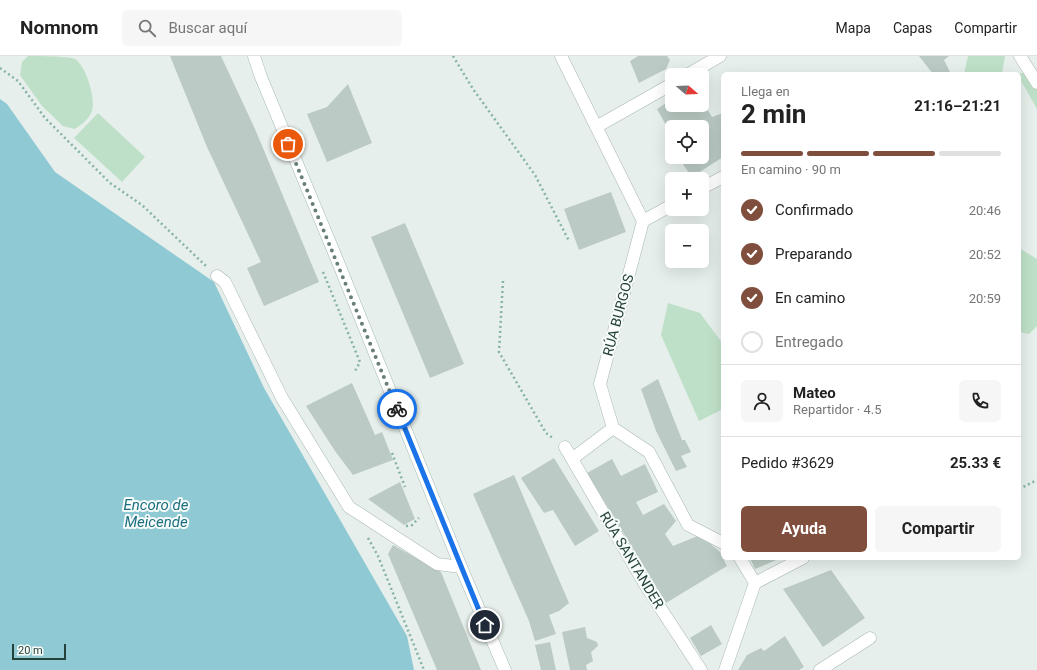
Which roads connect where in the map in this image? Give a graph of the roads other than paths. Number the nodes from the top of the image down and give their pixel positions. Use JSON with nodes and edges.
{"nodes":[{"id":1,"x":254,"y":56,"type":"edge"},
{"id":2,"x":561,"y":56,"type":"edge"},
{"id":3,"x":720,"y":56,"type":"edge"},
{"id":4,"x":1020,"y":56,"type":"edge"},
{"id":5,"x":699,"y":68,"type":"edge"},
{"id":6,"x":1037,"y":84,"type":"edge"},
{"id":7,"x":665,"y":88,"type":"edge"},
{"id":8,"x":596,"y":127,"type":"junction"},
{"id":9,"x":721,"y":178,"type":"edge"},
{"id":10,"x":709,"y":184,"type":"edge"},
{"id":11,"x":665,"y":209,"type":"edge"},
{"id":12,"x":643,"y":221,"type":"junction"},
{"id":13,"x":217,"y":276,"type":"road end"},
{"id":14,"x":613,"y":428,"type":"junction"},
{"id":15,"x":565,"y":447,"type":"road end"},
{"id":16,"x":572,"y":459,"type":"junction"},
{"id":17,"x":721,"y":542,"type":"edge"},
{"id":18,"x":741,"y":560,"type":"edge"},
{"id":19,"x":799,"y":560,"type":"edge"},
{"id":20,"x":461,"y":567,"type":"junction"},
{"id":21,"x":755,"y":583,"type":"junction"},
{"id":22,"x":870,"y":638,"type":"dead end"},
{"id":23,"x":505,"y":670,"type":"edge"},
{"id":24,"x":701,"y":670,"type":"edge"},
{"id":25,"x":725,"y":670,"type":"edge"},
{"id":26,"x":820,"y":670,"type":"edge"}],
"edges":[{"from":1,"to":20,"type":"street"},
{"from":2,"to":8,"type":"street"},
{"from":3,"to":5,"type":"street"},
{"from":4,"to":6,"type":"street"},
{"from":7,"to":8,"type":"street"},
{"from":8,"to":12,"type":"street"},
{"from":9,"to":10,"type":"street"},
{"from":11,"to":12,"type":"street"},
{"from":12,"to":14,"type":"street","name":"RÚA BURGOS"},
{"from":13,"to":20,"type":"street"},
{"from":14,"to":16,"type":"street"},
{"from":14,"to":17,"type":"street"},
{"from":15,"to":16,"type":"street","name":"RÚA SANTANDER"},
{"from":16,"to":24,"type":"street","name":"RÚA SANTANDER"},
{"from":18,"to":21,"type":"street"},
{"from":19,"to":21,"type":"street"},
{"from":20,"to":23,"type":"street"},
{"from":21,"to":25,"type":"street"},
{"from":22,"to":26,"type":"street"}]}
